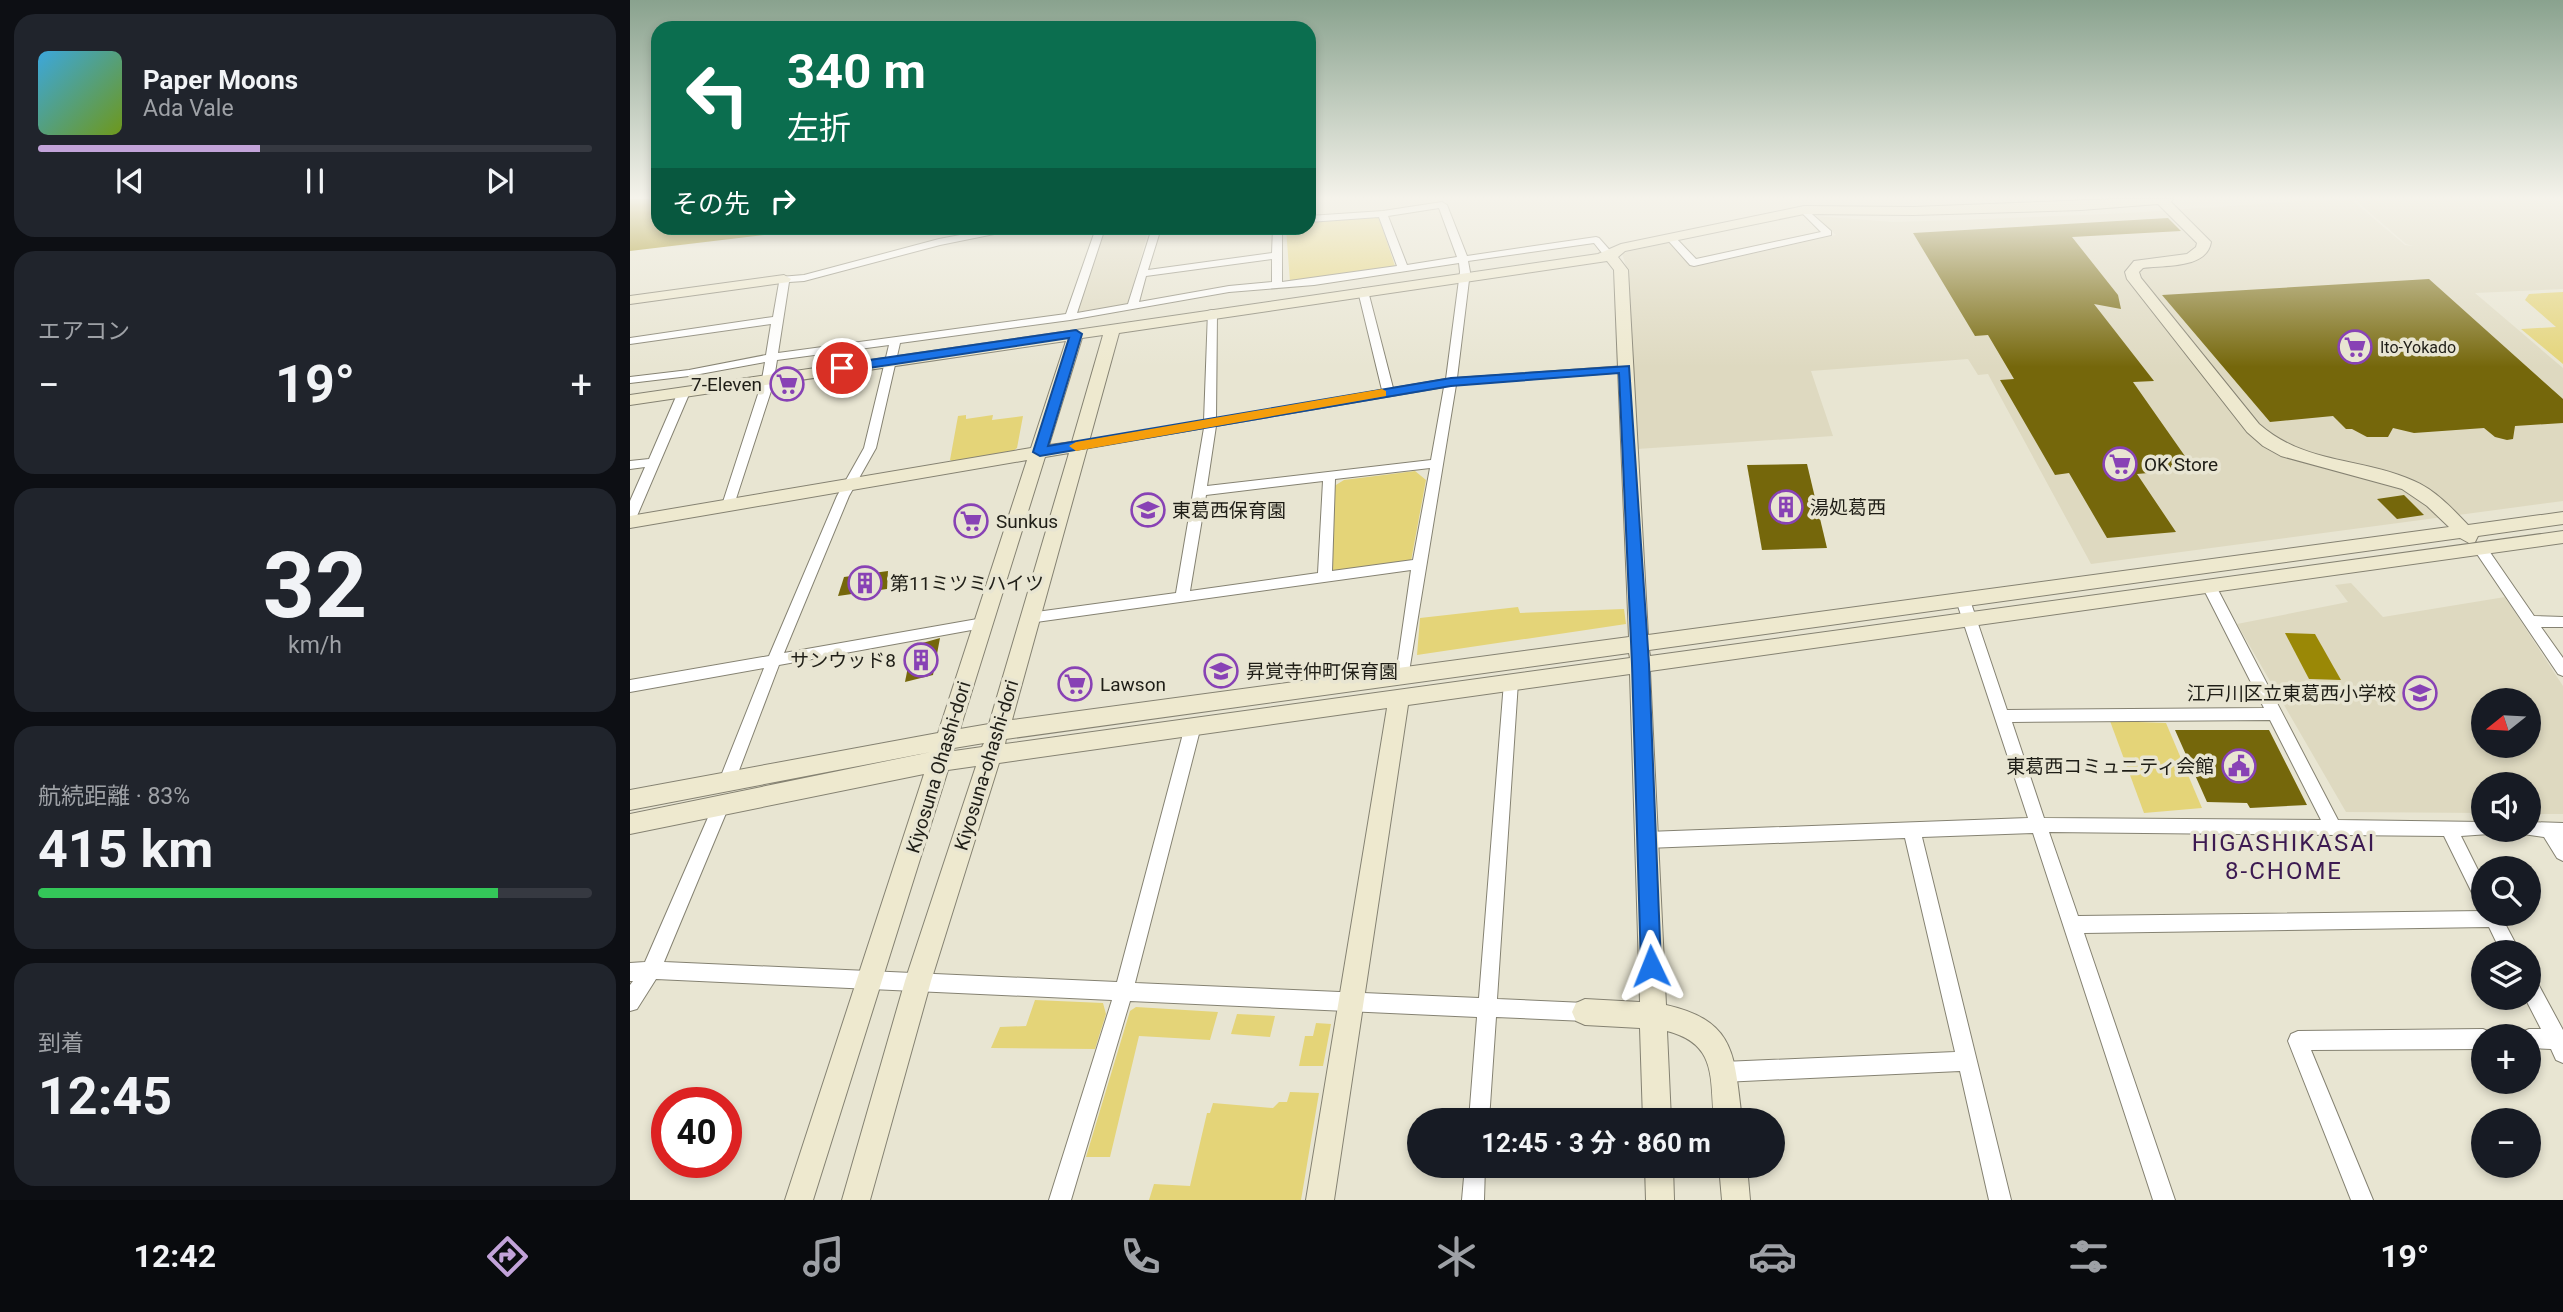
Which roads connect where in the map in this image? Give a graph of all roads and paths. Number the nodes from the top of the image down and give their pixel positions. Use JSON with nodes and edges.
{"nodes":[{"id":1,"x":890,"y":255,"type":"edge"},
{"id":2,"x":1092,"y":255,"type":"edge"},
{"id":3,"x":1148,"y":255,"type":"edge"},
{"id":4,"x":1277,"y":255,"type":"joint"},
{"id":5,"x":1398,"y":255,"type":"edge"},
{"id":6,"x":1461,"y":255,"type":"edge"},
{"id":7,"x":1491,"y":255,"type":"edge"},
{"id":8,"x":1687,"y":255,"type":"edge"},
{"id":9,"x":1730,"y":255,"type":"edge"},
{"id":10,"x":2195,"y":255,"type":"edge"},
{"id":11,"x":1610,"y":256,"type":"joint"},
{"id":12,"x":1463,"y":259,"type":"junction"},
{"id":13,"x":1403,"y":269,"type":"junction"},
{"id":14,"x":1142,"y":274,"type":"junction"},
{"id":15,"x":1465,"y":276,"type":"junction"},
{"id":16,"x":784,"y":279,"type":"junction"},
{"id":17,"x":1282,"y":284,"type":"junction"},
{"id":18,"x":1363,"y":291,"type":"junction"},
{"id":19,"x":630,"y":300,"type":"edge"},
{"id":20,"x":1288,"y":302,"type":"junction"},
{"id":21,"x":1132,"y":307,"type":"junction"},
{"id":22,"x":1212,"y":313,"type":"junction"},
{"id":23,"x":776,"y":320,"type":"junction"},
{"id":24,"x":1073,"y":325,"type":"junction"},
{"id":25,"x":1113,"y":328,"type":"junction"},
{"id":26,"x":630,"y":341,"type":"edge"},
{"id":27,"x":895,"y":342,"type":"junction"},
{"id":28,"x":770,"y":358,"type":"junction"},
{"id":29,"x":891,"y":361,"type":"junction"},
{"id":30,"x":1625,"y":369,"type":"junction"},
{"id":31,"x":768,"y":379,"type":"junction"},
{"id":32,"x":630,"y":380,"type":"edge"},
{"id":33,"x":1451,"y":382,"type":"junction"},
{"id":34,"x":684,"y":392,"type":"junction"},
{"id":35,"x":1388,"y":392,"type":"junction"},
{"id":36,"x":630,"y":400,"type":"edge"},
{"id":37,"x":1211,"y":423,"type":"junction"},
{"id":38,"x":1078,"y":446,"type":"junction"},
{"id":39,"x":1040,"y":452,"type":"junction"},
{"id":40,"x":654,"y":461,"type":"junction"},
{"id":41,"x":1438,"y":463,"type":"junction"},
{"id":42,"x":630,"y":465,"type":"edge"},
{"id":43,"x":1329,"y":476,"type":"junction"},
{"id":44,"x":850,"y":485,"type":"junction"},
{"id":45,"x":1202,"y":491,"type":"junction"},
{"id":46,"x":728,"y":505,"type":"junction"},
{"id":47,"x":630,"y":516,"type":"edge"},
{"id":48,"x":2563,"y":517,"type":"edge"},
{"id":49,"x":630,"y":522,"type":"edge"},
{"id":50,"x":2463,"y":531,"type":"junction"},
{"id":51,"x":2563,"y":537,"type":"edge"},
{"id":52,"x":2480,"y":548,"type":"junction"},
{"id":53,"x":1419,"y":564,"type":"junction"},
{"id":54,"x":1325,"y":578,"type":"junction"},
{"id":55,"x":2209,"y":586,"type":"junction"},
{"id":56,"x":1182,"y":596,"type":"junction"},
{"id":57,"x":1966,"y":609,"type":"junction"},
{"id":58,"x":1029,"y":618,"type":"junction"},
{"id":59,"x":2531,"y":621,"type":"junction"},
{"id":60,"x":2563,"y":622,"type":"edge"},
{"id":61,"x":983,"y":623,"type":"junction"},
{"id":62,"x":1639,"y":643,"type":"junction"},
{"id":63,"x":774,"y":660,"type":"junction"},
{"id":64,"x":1640,"y":664,"type":"junction"},
{"id":65,"x":2563,"y":670,"type":"edge"},
{"id":66,"x":1511,"y":682,"type":"junction"},
{"id":67,"x":630,"y":686,"type":"edge"},
{"id":68,"x":1401,"y":686,"type":"junction"},
{"id":69,"x":2276,"y":715,"type":"junction"},
{"id":70,"x":2003,"y":716,"type":"junction"},
{"id":71,"x":1193,"y":726,"type":"junction"},
{"id":72,"x":995,"y":743,"type":"junction"},
{"id":73,"x":943,"y":751,"type":"junction"},
{"id":74,"x":727,"y":781,"type":"junction"},
{"id":75,"x":630,"y":800,"type":"edge"},
{"id":76,"x":720,"y":806,"type":"junction"},
{"id":77,"x":630,"y":824,"type":"edge"},
{"id":78,"x":2039,"y":825,"type":"junction"},
{"id":79,"x":2333,"y":827,"type":"junction"},
{"id":80,"x":2448,"y":828,"type":"junction"},
{"id":81,"x":2471,"y":828,"type":"edge"},
{"id":82,"x":1912,"y":830,"type":"junction"},
{"id":83,"x":2556,"y":830,"type":"edge"},
{"id":84,"x":1647,"y":840,"type":"junction"},
{"id":85,"x":2563,"y":853,"type":"edge"},
{"id":86,"x":2471,"y":873,"type":"edge"},
{"id":87,"x":2471,"y":916,"type":"edge"},
{"id":88,"x":2072,"y":925,"type":"junction"},
{"id":89,"x":651,"y":970,"type":"junction"},
{"id":90,"x":630,"y":972,"type":"edge"},
{"id":91,"x":871,"y":979,"type":"junction"},
{"id":92,"x":918,"y":981,"type":"junction"},
{"id":93,"x":1124,"y":991,"type":"junction"},
{"id":94,"x":630,"y":1002,"type":"edge"},
{"id":95,"x":1350,"y":1002,"type":"junction"},
{"id":96,"x":2541,"y":1007,"type":"edge"},
{"id":97,"x":1488,"y":1008,"type":"junction"},
{"id":98,"x":1585,"y":1012,"type":"joint"},
{"id":99,"x":1653,"y":1016,"type":"junction"},
{"id":100,"x":2471,"y":1039,"type":"edge"},
{"id":101,"x":2541,"y":1040,"type":"edge"},
{"id":102,"x":2561,"y":1043,"type":"edge"},
{"id":103,"x":1968,"y":1062,"type":"junction"},
{"id":104,"x":1723,"y":1072,"type":"junction"},
{"id":105,"x":1480,"y":1108,"type":"edge"},
{"id":106,"x":1657,"y":1108,"type":"edge"},
{"id":107,"x":1727,"y":1108,"type":"edge"},
{"id":108,"x":1474,"y":1178,"type":"edge"},
{"id":109,"x":1659,"y":1178,"type":"edge"},
{"id":110,"x":1734,"y":1178,"type":"edge"},
{"id":111,"x":799,"y":1200,"type":"edge"},
{"id":112,"x":856,"y":1200,"type":"edge"},
{"id":113,"x":1060,"y":1200,"type":"edge"},
{"id":114,"x":1320,"y":1200,"type":"edge"},
{"id":115,"x":1473,"y":1200,"type":"edge"},
{"id":116,"x":1660,"y":1200,"type":"edge"},
{"id":117,"x":1736,"y":1200,"type":"edge"},
{"id":118,"x":2000,"y":1200,"type":"edge"},
{"id":119,"x":2164,"y":1200,"type":"edge"},
{"id":120,"x":2362,"y":1200,"type":"edge"}],
"edges":[{"from":1,"to":16,"type":"street"},
{"from":2,"to":24,"type":"street"},
{"from":3,"to":14,"type":"street"},
{"from":4,"to":14,"type":"street"},
{"from":4,"to":17,"type":"street"},
{"from":5,"to":13,"type":"street"},
{"from":6,"to":12,"type":"street"},
{"from":7,"to":12,"type":"street"},
{"from":8,"to":9,"type":"street"},
{"from":10,"to":50,"type":"street"},
{"from":11,"to":15,"type":"street"},
{"from":11,"to":30,"type":"street"},
{"from":12,"to":13,"type":"street"},
{"from":12,"to":15,"type":"street"},
{"from":13,"to":17,"type":"street"},
{"from":14,"to":21,"type":"street"},
{"from":15,"to":18,"type":"street"},
{"from":15,"to":33,"type":"street"},
{"from":16,"to":19,"type":"street"},
{"from":16,"to":23,"type":"street"},
{"from":17,"to":20,"type":"street"},
{"from":17,"to":21,"type":"street"},
{"from":18,"to":20,"type":"street"},
{"from":18,"to":35,"type":"street"},
{"from":20,"to":22,"type":"street"},
{"from":21,"to":24,"type":"street"},
{"from":22,"to":25,"type":"street"},
{"from":22,"to":37,"type":"street"},
{"from":23,"to":26,"type":"street"},
{"from":23,"to":28,"type":"street"},
{"from":24,"to":25,"type":"main road"},
{"from":24,"to":27,"type":"street"},
{"from":24,"to":29,"type":"main road"},
{"from":24,"to":39,"type":"street","name":"Kiyosuna Ohashi-dori"},
{"from":25,"to":38,"type":"street","name":"Kiyosuna-ohashi-dori"},
{"from":27,"to":28,"type":"street"},
{"from":27,"to":29,"type":"street"},
{"from":28,"to":31,"type":"street"},
{"from":28,"to":32,"type":"street"},
{"from":29,"to":31,"type":"main road"},
{"from":29,"to":44,"type":"street"},
{"from":30,"to":33,"type":"street"},
{"from":30,"to":62,"type":"street"},
{"from":31,"to":34,"type":"main road"},
{"from":31,"to":46,"type":"street"},
{"from":33,"to":35,"type":"street"},
{"from":33,"to":41,"type":"street"},
{"from":34,"to":36,"type":"main road"},
{"from":34,"to":40,"type":"street"},
{"from":35,"to":37,"type":"street"},
{"from":37,"to":38,"type":"street"},
{"from":37,"to":45,"type":"street"},
{"from":38,"to":39,"type":"street"},
{"from":38,"to":58,"type":"street","name":"Kiyosuna-ohashi-dori"},
{"from":39,"to":44,"type":"street"},
{"from":39,"to":61,"type":"street","name":"Kiyosuna Ohashi-dori"},
{"from":40,"to":42,"type":"street"},
{"from":40,"to":47,"type":"street"},
{"from":41,"to":43,"type":"street"},
{"from":41,"to":53,"type":"street"},
{"from":43,"to":45,"type":"street"},
{"from":43,"to":54,"type":"street"},
{"from":44,"to":46,"type":"street"},
{"from":44,"to":63,"type":"street"},
{"from":45,"to":56,"type":"street"},
{"from":46,"to":49,"type":"street"},
{"from":48,"to":50,"type":"street"},
{"from":50,"to":52,"type":"street"},
{"from":50,"to":57,"type":"street"},
{"from":51,"to":52,"type":"street"},
{"from":52,"to":55,"type":"street"},
{"from":52,"to":59,"type":"street"},
{"from":53,"to":54,"type":"street"},
{"from":53,"to":68,"type":"street"},
{"from":54,"to":56,"type":"street"},
{"from":55,"to":57,"type":"street"},
{"from":55,"to":69,"type":"street"},
{"from":56,"to":58,"type":"street"},
{"from":57,"to":62,"type":"street"},
{"from":57,"to":64,"type":"street"},
{"from":57,"to":70,"type":"street"},
{"from":58,"to":72,"type":"street","name":"Kiyosuna-ohashi-dori"},
{"from":59,"to":60,"type":"street"},
{"from":59,"to":65,"type":"street"},
{"from":61,"to":63,"type":"street"},
{"from":61,"to":73,"type":"street","name":"Kiyosuna Ohashi-dori"},
{"from":62,"to":64,"type":"street"},
{"from":62,"to":68,"type":"street"},
{"from":63,"to":67,"type":"street"},
{"from":63,"to":74,"type":"street"},
{"from":64,"to":66,"type":"street"},
{"from":64,"to":84,"type":"street"},
{"from":66,"to":68,"type":"street"},
{"from":66,"to":97,"type":"street"},
{"from":68,"to":71,"type":"street"},
{"from":68,"to":72,"type":"street"},
{"from":68,"to":95,"type":"street"},
{"from":69,"to":70,"type":"street"},
{"from":69,"to":79,"type":"street"},
{"from":70,"to":78,"type":"street"},
{"from":71,"to":72,"type":"street"},
{"from":71,"to":93,"type":"street"},
{"from":72,"to":73,"type":"street"},
{"from":72,"to":92,"type":"street","name":"Kiyosuna-ohashi-dori"},
{"from":73,"to":74,"type":"street"},
{"from":73,"to":76,"type":"street"},
{"from":73,"to":91,"type":"street","name":"Kiyosuna Ohashi-dori"},
{"from":74,"to":75,"type":"street"},
{"from":76,"to":77,"type":"street"},
{"from":76,"to":89,"type":"street"},
{"from":78,"to":79,"type":"street"},
{"from":78,"to":82,"type":"street"},
{"from":78,"to":88,"type":"street"},
{"from":79,"to":80,"type":"street"},
{"from":80,"to":81,"type":"street"},
{"from":80,"to":86,"type":"street"},
{"from":82,"to":84,"type":"street"},
{"from":82,"to":103,"type":"street"},
{"from":83,"to":85,"type":"street"},
{"from":84,"to":99,"type":"street"},
{"from":87,"to":88,"type":"street"},
{"from":88,"to":119,"type":"street"},
{"from":89,"to":90,"type":"street"},
{"from":89,"to":91,"type":"street"},
{"from":89,"to":94,"type":"street"},
{"from":91,"to":92,"type":"street"},
{"from":91,"to":111,"type":"street","name":"Kiyosuna Ohashi-dori"},
{"from":92,"to":93,"type":"street"},
{"from":92,"to":112,"type":"street","name":"Kiyosuna-ohashi-dori"},
{"from":93,"to":95,"type":"street"},
{"from":93,"to":113,"type":"street"},
{"from":95,"to":97,"type":"street"},
{"from":95,"to":114,"type":"street"},
{"from":96,"to":102,"type":"street"},
{"from":97,"to":98,"type":"street"},
{"from":97,"to":105,"type":"street"},
{"from":98,"to":99,"type":"street"},
{"from":99,"to":104,"type":"street"},
{"from":99,"to":106,"type":"street"},
{"from":100,"to":120,"type":"street"},
{"from":101,"to":102,"type":"street"},
{"from":103,"to":104,"type":"street"},
{"from":103,"to":118,"type":"street"},
{"from":104,"to":107,"type":"street"},
{"from":108,"to":115,"type":"street"},
{"from":109,"to":116,"type":"street"},
{"from":110,"to":117,"type":"street"}]}
